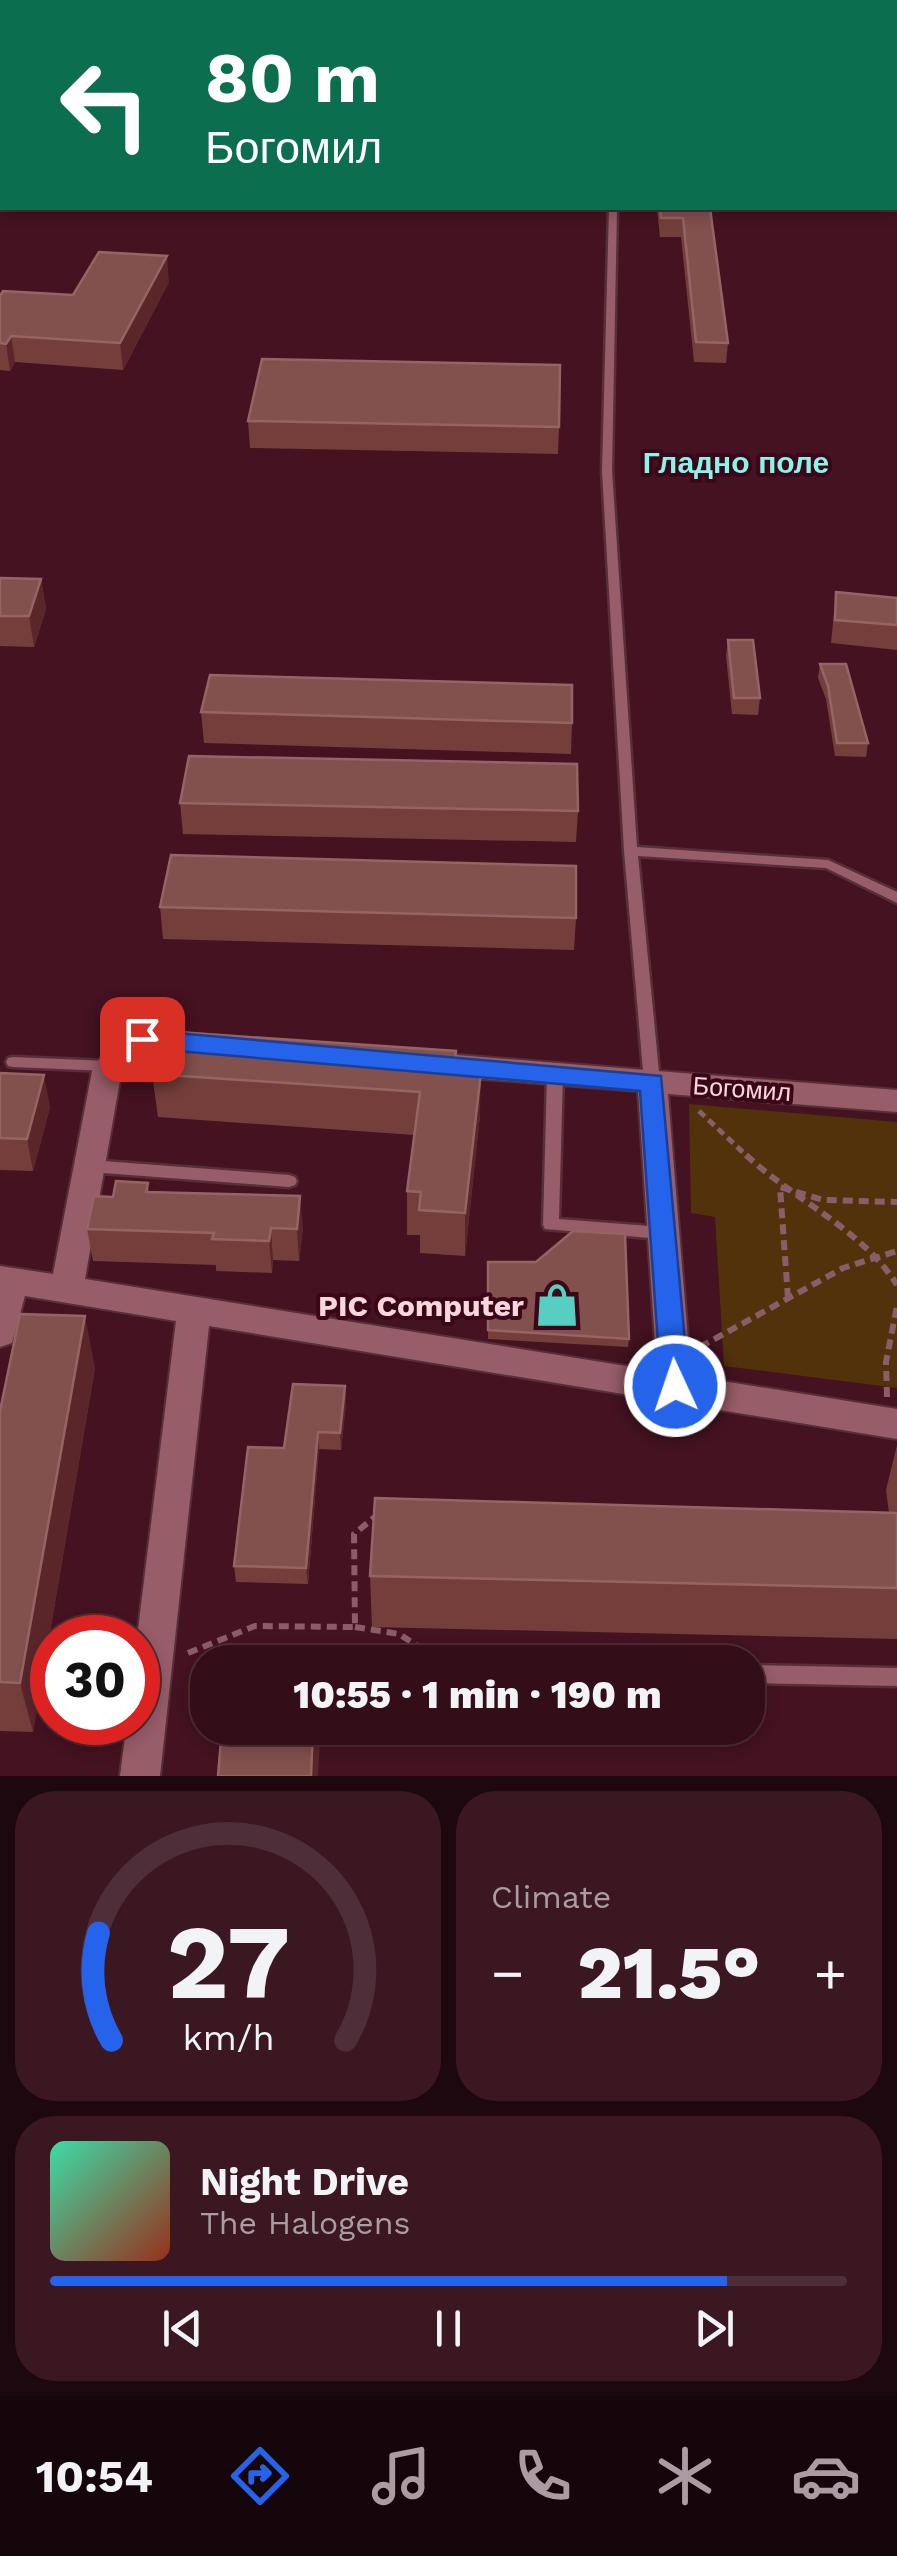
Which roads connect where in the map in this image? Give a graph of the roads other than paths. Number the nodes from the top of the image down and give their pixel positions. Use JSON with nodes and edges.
{"nodes":[{"id":1,"x":614,"y":210,"type":"edge"},
{"id":2,"x":630,"y":851,"type":"junction"},
{"id":3,"x":897,"y":898,"type":"edge"},
{"id":4,"x":241,"y":1047,"type":"edge"},
{"id":5,"x":398,"y":1061,"type":"edge"},
{"id":6,"x":13,"y":1062,"type":"dead end"},
{"id":7,"x":108,"y":1066,"type":"junction"},
{"id":8,"x":555,"y":1075,"type":"junction"},
{"id":9,"x":652,"y":1093,"type":"junction"},
{"id":10,"x":897,"y":1101,"type":"edge"},
{"id":11,"x":90,"y":1166,"type":"junction"},
{"id":12,"x":290,"y":1181,"type":"dead end"},
{"id":13,"x":662,"y":1233,"type":"junction"},
{"id":14,"x":6,"y":1280,"type":"edge"},
{"id":15,"x":67,"y":1290,"type":"junction"},
{"id":16,"x":194,"y":1311,"type":"junction"},
{"id":17,"x":0,"y":1333,"type":"edge"},
{"id":18,"x":675,"y":1373,"type":"junction"},
{"id":19,"x":892,"y":1424,"type":"edge"},
{"id":20,"x":765,"y":1674,"type":"edge"},
{"id":21,"x":897,"y":1677,"type":"edge"},
{"id":22,"x":140,"y":1776,"type":"edge"}],
"edges":[{"from":1,"to":2,"type":"lane"},
{"from":2,"to":3,"type":"lane"},
{"from":2,"to":9,"type":"lane"},
{"from":4,"to":7,"type":"street"},
{"from":5,"to":8,"type":"street","name":"Богомил"},
{"from":6,"to":7,"type":"lane"},
{"from":7,"to":11,"type":"street"},
{"from":8,"to":9,"type":"street","name":"Богомил"},
{"from":8,"to":13,"type":"lane"},
{"from":9,"to":10,"type":"street","name":"Богомил"},
{"from":9,"to":13,"type":"street"},
{"from":11,"to":12,"type":"lane"},
{"from":11,"to":15,"type":"street"},
{"from":13,"to":18,"type":"street"},
{"from":14,"to":15,"type":"street"},
{"from":14,"to":17,"type":"street"},
{"from":15,"to":16,"type":"street"},
{"from":16,"to":18,"type":"street"},
{"from":16,"to":22,"type":"street"},
{"from":18,"to":19,"type":"street"},
{"from":20,"to":21,"type":"lane"}]}
